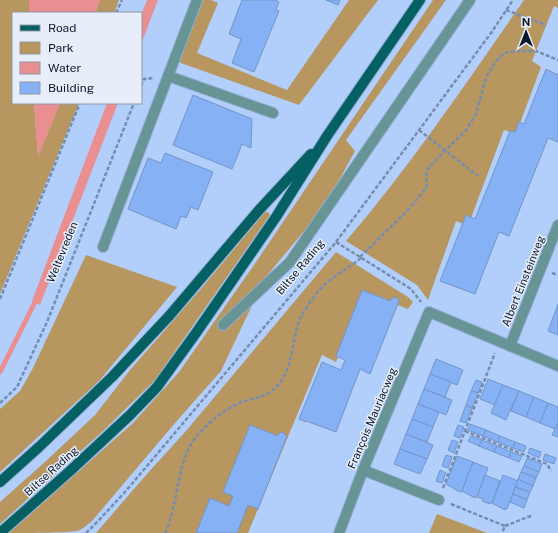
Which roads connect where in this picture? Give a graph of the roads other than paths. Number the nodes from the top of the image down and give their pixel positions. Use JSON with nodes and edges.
{"nodes":[{"id":1,"x":197,"y":0,"type":"edge"},
{"id":2,"x":420,"y":0,"type":"edge"},
{"id":3,"x":470,"y":0,"type":"edge"},
{"id":4,"x":168,"y":76,"type":"junction"},
{"id":5,"x":273,"y":113,"type":"dead end"},
{"id":6,"x":327,"y":136,"type":"junction"},
{"id":7,"x":558,"y":225,"type":"edge"},
{"id":8,"x":103,"y":247,"type":"dead end"},
{"id":9,"x":429,"y":312,"type":"joint"},
{"id":10,"x":223,"y":325,"type":"dead end"},
{"id":11,"x":510,"y":346,"type":"junction"},
{"id":12,"x":558,"y":366,"type":"edge"},
{"id":13,"x":363,"y":470,"type":"junction"},
{"id":14,"x":0,"y":482,"type":"edge"},
{"id":15,"x":439,"y":500,"type":"road end"},
{"id":16,"x":0,"y":533,"type":"edge"},
{"id":17,"x":339,"y":533,"type":"edge"}],
"edges":[{"from":1,"to":4,"type":"street"},
{"from":2,"to":6,"type":"main road","name":"Biltse Rading"},
{"from":3,"to":10,"type":"street"},
{"from":4,"to":5,"type":"street"},
{"from":4,"to":8,"type":"street"},
{"from":6,"to":14,"type":"main road","name":"Biltse Rading"},
{"from":6,"to":16,"type":"main road","name":"Biltse Rading"},
{"from":7,"to":11,"type":"street","name":"Albert Einsteinweg"},
{"from":9,"to":11,"type":"street","name":"Albert Einsteinweg"},
{"from":9,"to":13,"type":"street","name":"François Mauriacweg"},
{"from":11,"to":12,"type":"street","name":"Albert Einsteinweg"},
{"from":13,"to":15,"type":"street"},
{"from":13,"to":17,"type":"street","name":"François Mauriacweg"}]}
